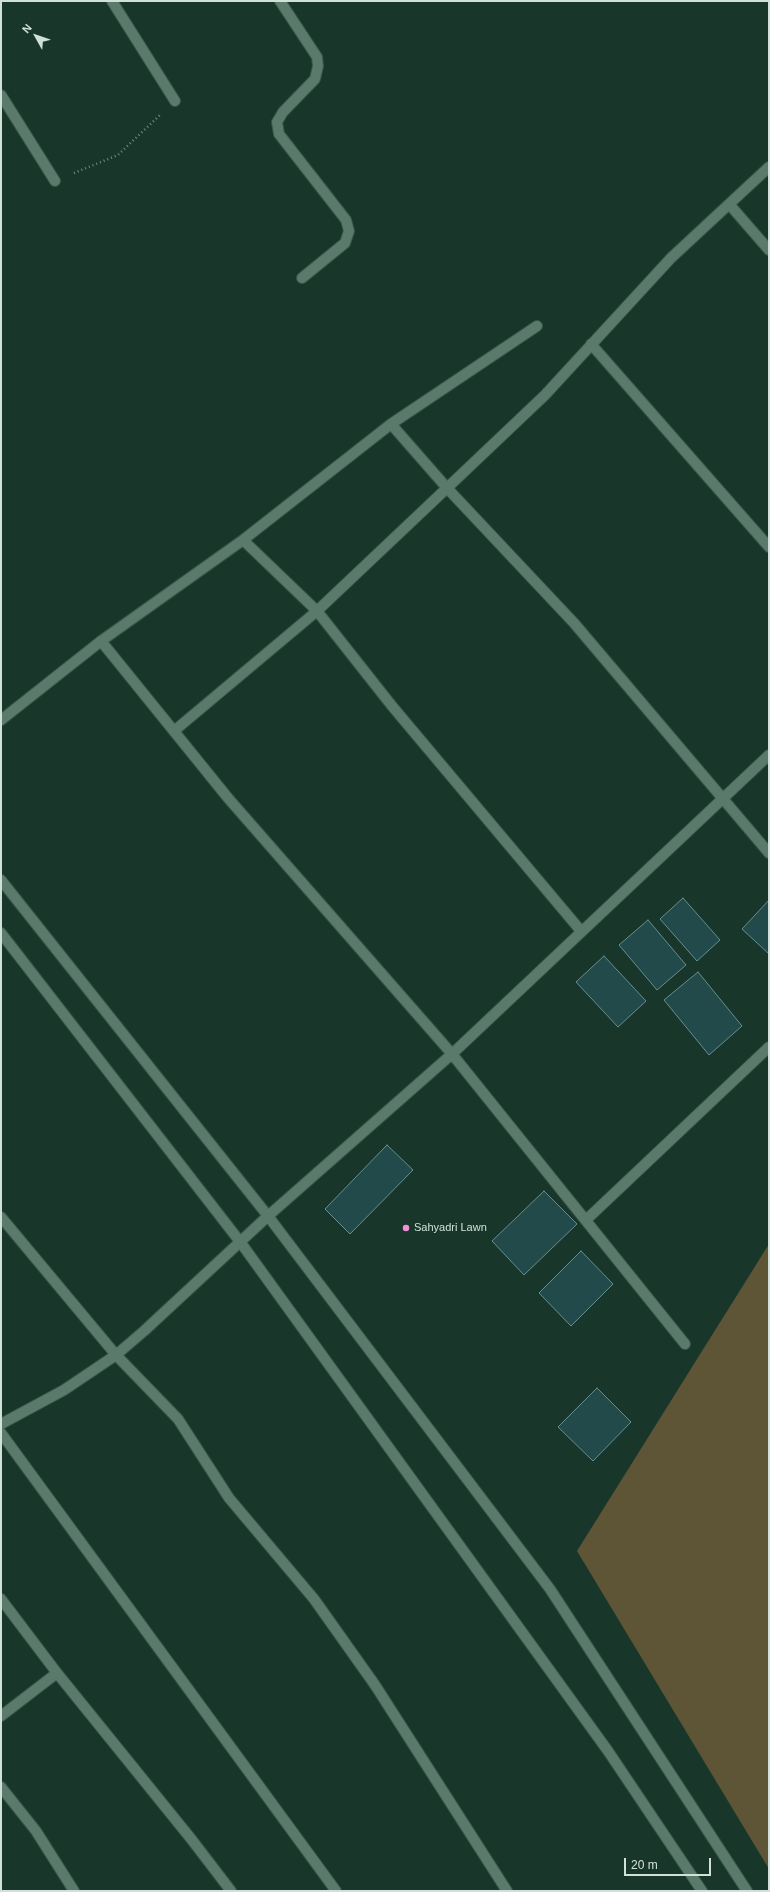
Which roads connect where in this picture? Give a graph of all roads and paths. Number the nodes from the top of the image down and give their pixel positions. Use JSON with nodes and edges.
{"nodes":[{"id":1,"x":112,"y":1,"type":"edge"},
{"id":2,"x":280,"y":1,"type":"edge"},
{"id":3,"x":1,"y":95,"type":"edge"},
{"id":4,"x":175,"y":101,"type":"joint"},
{"id":5,"x":769,"y":167,"type":"edge"},
{"id":6,"x":55,"y":181,"type":"joint"},
{"id":7,"x":729,"y":204,"type":"junction"},
{"id":8,"x":769,"y":250,"type":"edge"},
{"id":9,"x":302,"y":278,"type":"dead end"},
{"id":10,"x":537,"y":326,"type":"dead end"},
{"id":11,"x":591,"y":344,"type":"junction"},
{"id":12,"x":392,"y":424,"type":"junction"},
{"id":13,"x":447,"y":488,"type":"junction"},
{"id":14,"x":243,"y":540,"type":"junction"},
{"id":15,"x":769,"y":546,"type":"edge"},
{"id":16,"x":317,"y":611,"type":"junction"},
{"id":17,"x":101,"y":641,"type":"junction"},
{"id":18,"x":1,"y":720,"type":"edge"},
{"id":19,"x":174,"y":731,"type":"junction"},
{"id":20,"x":769,"y":755,"type":"edge"},
{"id":21,"x":722,"y":799,"type":"junction"},
{"id":22,"x":769,"y":853,"type":"edge"},
{"id":23,"x":1,"y":880,"type":"edge"},
{"id":24,"x":581,"y":931,"type":"junction"},
{"id":25,"x":1,"y":933,"type":"edge"},
{"id":26,"x":769,"y":1047,"type":"edge"},
{"id":27,"x":452,"y":1054,"type":"junction"},
{"id":28,"x":1,"y":1216,"type":"edge"},
{"id":29,"x":268,"y":1216,"type":"junction"},
{"id":30,"x":586,"y":1220,"type":"junction"},
{"id":31,"x":241,"y":1242,"type":"junction"},
{"id":32,"x":685,"y":1344,"type":"dead end"},
{"id":33,"x":116,"y":1355,"type":"junction"},
{"id":34,"x":1,"y":1424,"type":"edge"},
{"id":35,"x":1,"y":1433,"type":"edge"},
{"id":36,"x":1,"y":1599,"type":"edge"},
{"id":37,"x":57,"y":1673,"type":"junction"},
{"id":38,"x":1,"y":1716,"type":"edge"},
{"id":39,"x":1,"y":1787,"type":"edge"},
{"id":40,"x":74,"y":1891,"type":"edge"},
{"id":41,"x":231,"y":1891,"type":"edge"},
{"id":42,"x":336,"y":1891,"type":"edge"},
{"id":43,"x":506,"y":1891,"type":"edge"},
{"id":44,"x":702,"y":1891,"type":"edge"},
{"id":45,"x":747,"y":1891,"type":"edge"}],
"edges":[{"from":1,"to":4,"type":"street"},
{"from":2,"to":9,"type":"street"},
{"from":3,"to":6,"type":"street"},
{"from":4,"to":6,"type":"path"},
{"from":5,"to":7,"type":"street"},
{"from":7,"to":8,"type":"street"},
{"from":7,"to":11,"type":"street"},
{"from":10,"to":12,"type":"street"},
{"from":11,"to":13,"type":"street"},
{"from":11,"to":15,"type":"street"},
{"from":12,"to":13,"type":"street"},
{"from":12,"to":14,"type":"street"},
{"from":13,"to":16,"type":"street"},
{"from":13,"to":21,"type":"street"},
{"from":14,"to":16,"type":"street"},
{"from":14,"to":17,"type":"street"},
{"from":16,"to":19,"type":"street"},
{"from":16,"to":24,"type":"street"},
{"from":17,"to":18,"type":"street"},
{"from":17,"to":19,"type":"street"},
{"from":19,"to":27,"type":"street"},
{"from":20,"to":21,"type":"street"},
{"from":21,"to":22,"type":"street"},
{"from":21,"to":24,"type":"street"},
{"from":23,"to":29,"type":"street"},
{"from":24,"to":27,"type":"street"},
{"from":25,"to":31,"type":"street"},
{"from":26,"to":30,"type":"street"},
{"from":27,"to":29,"type":"street"},
{"from":27,"to":30,"type":"street"},
{"from":28,"to":33,"type":"street"},
{"from":29,"to":31,"type":"street"},
{"from":29,"to":45,"type":"street"},
{"from":30,"to":32,"type":"street"},
{"from":31,"to":33,"type":"street"},
{"from":31,"to":44,"type":"street"},
{"from":33,"to":34,"type":"street"},
{"from":33,"to":43,"type":"street"},
{"from":35,"to":42,"type":"street"},
{"from":36,"to":37,"type":"street"},
{"from":37,"to":38,"type":"street"},
{"from":37,"to":41,"type":"street"},
{"from":39,"to":40,"type":"street"}]}
